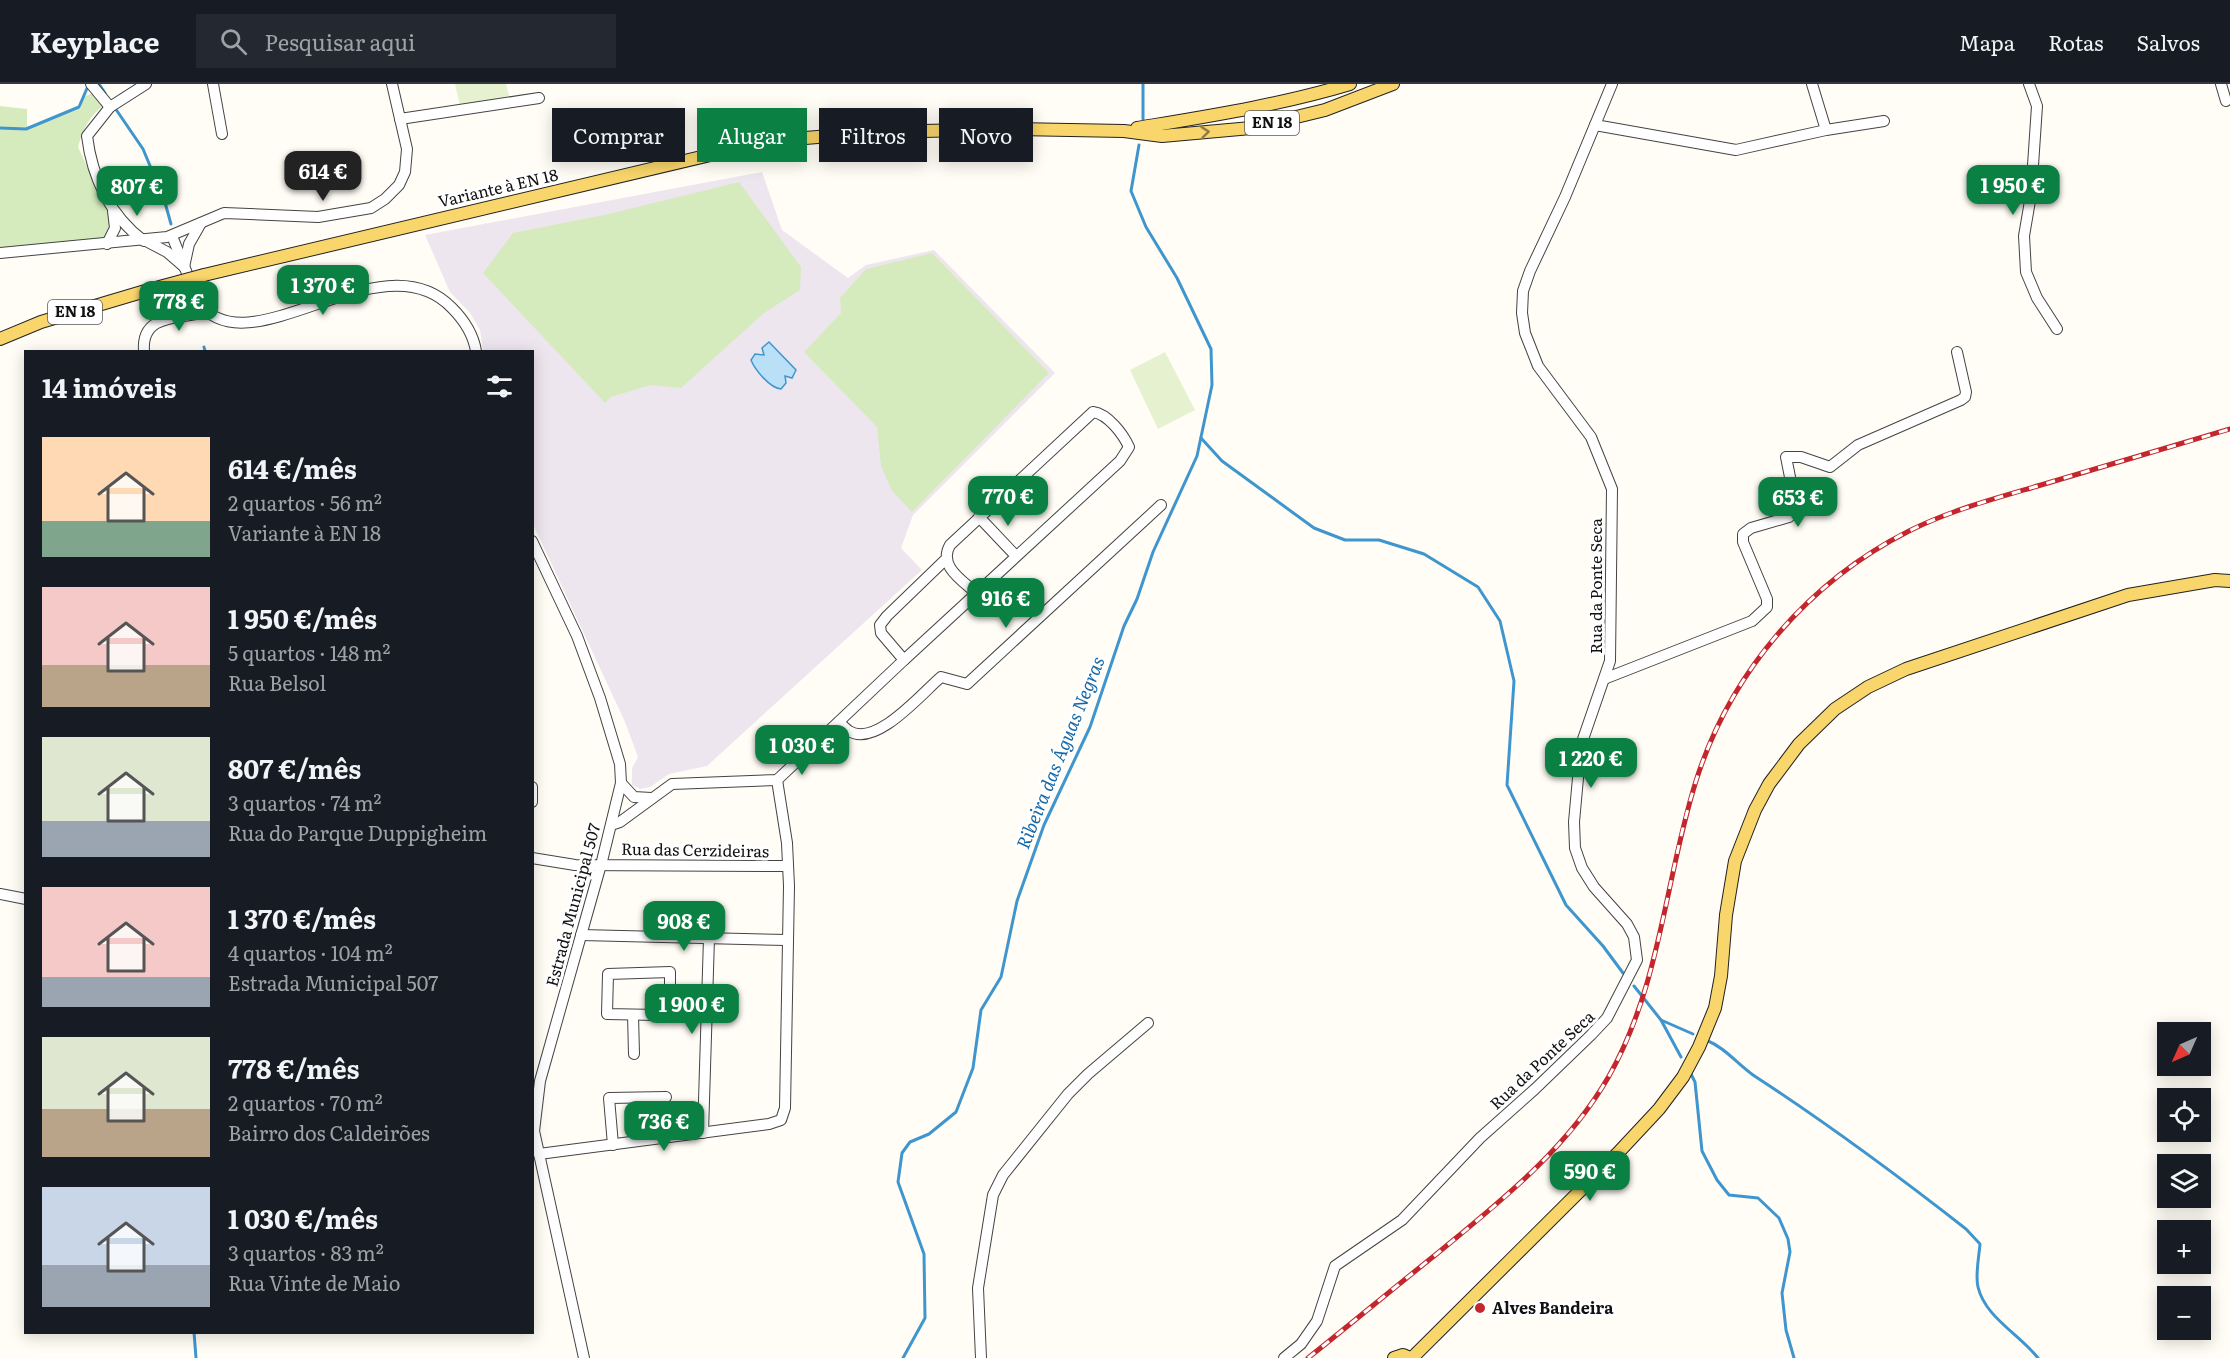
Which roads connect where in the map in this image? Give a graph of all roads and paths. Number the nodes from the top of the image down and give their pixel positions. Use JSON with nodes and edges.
{"nodes":[{"id":1,"x":146,"y":84,"type":"edge"},
{"id":2,"x":213,"y":84,"type":"edge"},
{"id":3,"x":392,"y":84,"type":"edge"},
{"id":4,"x":1365,"y":84,"type":"edge"},
{"id":5,"x":1612,"y":84,"type":"edge"},
{"id":6,"x":1812,"y":84,"type":"edge"},
{"id":7,"x":2029,"y":84,"type":"edge"},
{"id":8,"x":2221,"y":84,"type":"edge"},
{"id":9,"x":1346,"y":85,"type":"edge"},
{"id":10,"x":1385,"y":85,"type":"edge"},
{"id":11,"x":92,"y":86,"type":"edge"},
{"id":12,"x":539,"y":98,"type":"dead end"},
{"id":13,"x":1356,"y":98,"type":"junction"},
{"id":14,"x":2226,"y":101,"type":"dead end"},
{"id":15,"x":110,"y":107,"type":"junction"},
{"id":16,"x":400,"y":119,"type":"junction"},
{"id":17,"x":1884,"y":121,"type":"dead end"},
{"id":18,"x":1595,"y":125,"type":"junction"},
{"id":19,"x":1826,"y":130,"type":"junction"},
{"id":20,"x":1124,"y":131,"type":"junction"},
{"id":21,"x":222,"y":134,"type":"dead end"},
{"id":22,"x":201,"y":223,"type":"junction"},
{"id":23,"x":121,"y":227,"type":"junction"},
{"id":24,"x":171,"y":236,"type":"junction"},
{"id":25,"x":145,"y":241,"type":"junction"},
{"id":26,"x":123,"y":243,"type":"junction"},
{"id":27,"x":107,"y":244,"type":"junction"},
{"id":28,"x":0,"y":253,"type":"edge"},
{"id":29,"x":184,"y":267,"type":"junction"},
{"id":30,"x":206,"y":312,"type":"junction"},
{"id":31,"x":2057,"y":329,"type":"dead end"},
{"id":32,"x":0,"y":339,"type":"edge"},
{"id":33,"x":144,"y":350,"type":"edge"},
{"id":34,"x":476,"y":350,"type":"edge"},
{"id":35,"x":1957,"y":352,"type":"dead end"},
{"id":36,"x":1161,"y":505,"type":"dead end"},
{"id":37,"x":979,"y":518,"type":"junction"},
{"id":38,"x":534,"y":545,"type":"edge"},
{"id":39,"x":1016,"y":556,"type":"junction"},
{"id":40,"x":946,"y":559,"type":"junction"},
{"id":41,"x":2230,"y":581,"type":"edge"},
{"id":42,"x":976,"y":593,"type":"junction"},
{"id":43,"x":904,"y":660,"type":"junction"},
{"id":44,"x":1604,"y":679,"type":"junction"},
{"id":45,"x":839,"y":722,"type":"junction"},
{"id":46,"x":777,"y":780,"type":"junction"},
{"id":47,"x":621,"y":783,"type":"junction"},
{"id":48,"x":651,"y":798,"type":"junction"},
{"id":49,"x":611,"y":825,"type":"junction"},
{"id":50,"x":534,"y":858,"type":"edge"},
{"id":51,"x":601,"y":864,"type":"junction"},
{"id":52,"x":788,"y":866,"type":"junction"},
{"id":53,"x":0,"y":894,"type":"edge"},
{"id":54,"x":24,"y":899,"type":"edge"},
{"id":55,"x":581,"y":935,"type":"junction"},
{"id":56,"x":709,"y":938,"type":"junction"},
{"id":57,"x":787,"y":940,"type":"junction"},
{"id":58,"x":633,"y":1015,"type":"junction"},
{"id":59,"x":670,"y":1015,"type":"junction"},
{"id":60,"x":707,"y":1016,"type":"junction"},
{"id":61,"x":1148,"y":1023,"type":"dead end"},
{"id":62,"x":634,"y":1054,"type":"dead end"},
{"id":63,"x":666,"y":1097,"type":"dead end"},
{"id":64,"x":704,"y":1133,"type":"junction"},
{"id":65,"x":613,"y":1145,"type":"junction"},
{"id":66,"x":539,"y":1154,"type":"junction"},
{"id":67,"x":584,"y":1358,"type":"edge"},
{"id":68,"x":981,"y":1358,"type":"edge"},
{"id":69,"x":1284,"y":1358,"type":"edge"},
{"id":70,"x":1394,"y":1358,"type":"edge"},
{"id":71,"x":1411,"y":1358,"type":"edge"}],
"edges":[{"from":1,"to":15,"type":"street"},
{"from":2,"to":21,"type":"street"},
{"from":3,"to":16,"type":"street"},
{"from":4,"to":13,"type":"main road"},
{"from":5,"to":18,"type":"street","name":"Rua da Ponte Seca"},
{"from":6,"to":19,"type":"street"},
{"from":7,"to":31,"type":"street"},
{"from":8,"to":14,"type":"street"},
{"from":9,"to":20,"type":"main road","name":"Variante à EN 18","number":"EN 18"},
{"from":10,"to":13,"type":"main road","name":"Variante à EN 18","number":"EN 18"},
{"from":11,"to":15,"type":"street"},
{"from":12,"to":16,"type":"street"},
{"from":20,"to":13,"type":"main road","name":"Variante à EN 18","number":"EN 18","one_way":true},
{"from":15,"to":23,"type":"street"},
{"from":16,"to":22,"type":"street"},
{"from":17,"to":19,"type":"street"},
{"from":18,"to":19,"type":"street"},
{"from":18,"to":44,"type":"street","name":"Rua da Ponte Seca"},
{"from":20,"to":32,"type":"main road","name":"Variante à EN 18","number":"EN 18","bridge":true},
{"from":22,"to":24,"type":"street"},
{"from":22,"to":29,"type":"street"},
{"from":23,"to":25,"type":"street"},
{"from":23,"to":26,"type":"street"},
{"from":23,"to":27,"type":"street"},
{"from":24,"to":25,"type":"street"},
{"from":24,"to":29,"type":"street"},
{"from":25,"to":26,"type":"street"},
{"from":25,"to":29,"type":"street"},
{"from":26,"to":27,"type":"street"},
{"from":27,"to":28,"type":"street"},
{"from":29,"to":30,"type":"street"},
{"from":30,"to":33,"type":"street"},
{"from":30,"to":34,"type":"street"},
{"from":35,"to":44,"type":"street"},
{"from":36,"to":45,"type":"street"},
{"from":37,"to":39,"type":"street"},
{"from":37,"to":39,"type":"street"},
{"from":37,"to":40,"type":"street"},
{"from":38,"to":47,"type":"street","name":"Estrada Municipal 507"},
{"from":39,"to":42,"type":"street"},
{"from":40,"to":42,"type":"street"},
{"from":40,"to":43,"type":"street"},
{"from":41,"to":71,"type":"main road"},
{"from":42,"to":43,"type":"street"},
{"from":43,"to":45,"type":"street"},
{"from":44,"to":69,"type":"street","name":"Rua da Ponte Seca"},
{"from":45,"to":46,"type":"street"},
{"from":46,"to":48,"type":"street"},
{"from":46,"to":52,"type":"street"},
{"from":47,"to":48,"type":"street"},
{"from":47,"to":49,"type":"street","name":"Estrada Municipal 507"},
{"from":48,"to":49,"type":"street"},
{"from":49,"to":51,"type":"street","name":"Estrada Municipal 507"},
{"from":50,"to":51,"type":"street","name":"Rua das Cerzideiras"},
{"from":51,"to":52,"type":"street","name":"Rua das Cerzideiras"},
{"from":51,"to":55,"type":"street","name":"Estrada Municipal 507"},
{"from":52,"to":57,"type":"street"},
{"from":53,"to":54,"type":"street"},
{"from":55,"to":56,"type":"street"},
{"from":55,"to":66,"type":"street","name":"Estrada Municipal 507"},
{"from":56,"to":57,"type":"street"},
{"from":56,"to":60,"type":"street"},
{"from":57,"to":64,"type":"street"},
{"from":58,"to":59,"type":"street"},
{"from":58,"to":59,"type":"street"},
{"from":58,"to":62,"type":"street"},
{"from":59,"to":60,"type":"street"},
{"from":60,"to":64,"type":"street"},
{"from":61,"to":68,"type":"street"},
{"from":63,"to":65,"type":"street"},
{"from":64,"to":65,"type":"street"},
{"from":65,"to":66,"type":"street"},
{"from":66,"to":67,"type":"street","name":"Estrada Municipal 507"},
{"from":70,"to":71,"type":"main road"}]}
